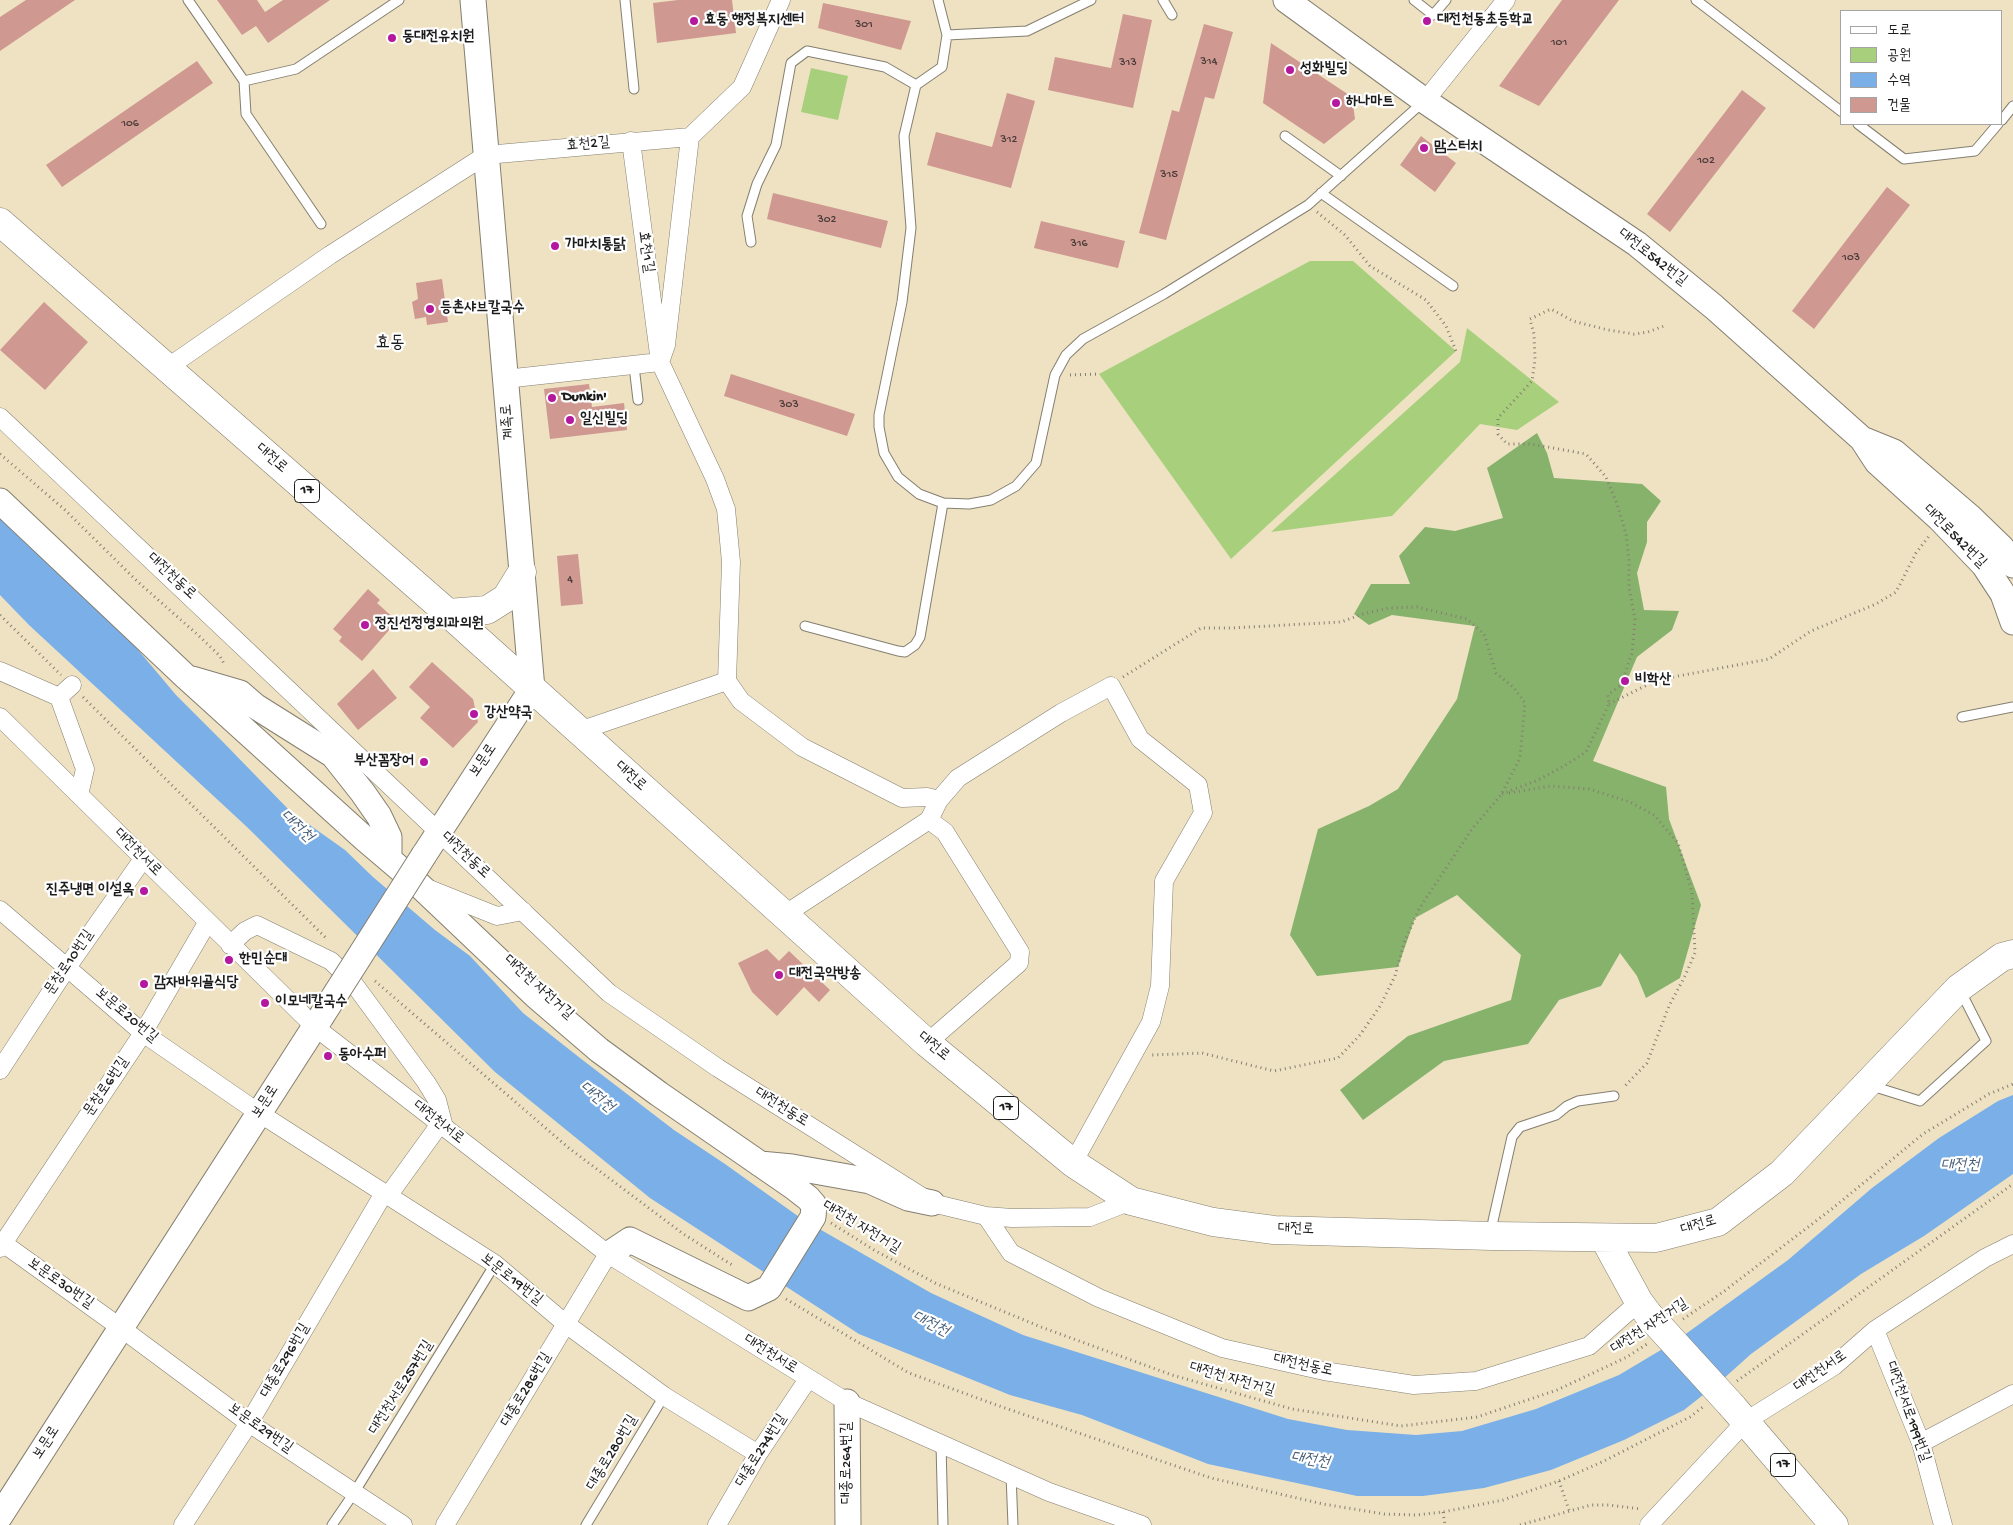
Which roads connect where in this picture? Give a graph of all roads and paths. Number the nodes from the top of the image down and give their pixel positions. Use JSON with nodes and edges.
{"nodes":[{"id":1,"x":188,"y":0,"type":"edge"},
{"id":2,"x":400,"y":0,"type":"edge"},
{"id":3,"x":473,"y":0,"type":"edge"},
{"id":4,"x":626,"y":0,"type":"edge"},
{"id":5,"x":781,"y":0,"type":"edge"},
{"id":6,"x":938,"y":0,"type":"edge"},
{"id":7,"x":1091,"y":0,"type":"edge"},
{"id":8,"x":1163,"y":0,"type":"edge"},
{"id":9,"x":1286,"y":0,"type":"edge"},
{"id":10,"x":1414,"y":0,"type":"edge"},
{"id":11,"x":1446,"y":0,"type":"edge"},
{"id":12,"x":1506,"y":0,"type":"edge"},
{"id":13,"x":1696,"y":0,"type":"edge"},
{"id":14,"x":1172,"y":15,"type":"dead end"},
{"id":15,"x":947,"y":35,"type":"junction"},
{"id":16,"x":244,"y":80,"type":"junction"},
{"id":17,"x":916,"y":85,"type":"junction"},
{"id":18,"x":634,"y":89,"type":"dead end"},
{"id":19,"x":1424,"y":101,"type":"junction"},
{"id":20,"x":2013,"y":106,"type":"edge"},
{"id":21,"x":1840,"y":110,"type":"edge"},
{"id":22,"x":2003,"y":119,"type":"edge"},
{"id":23,"x":1859,"y":125,"type":"edge"},
{"id":24,"x":1997,"y":125,"type":"edge"},
{"id":25,"x":1285,"y":136,"type":"dead end"},
{"id":26,"x":690,"y":137,"type":"junction"},
{"id":27,"x":631,"y":141,"type":"junction"},
{"id":28,"x":486,"y":154,"type":"junction"},
{"id":29,"x":1341,"y":176,"type":"junction"},
{"id":30,"x":1322,"y":194,"type":"junction"},
{"id":31,"x":1308,"y":205,"type":"junction"},
{"id":32,"x":0,"y":222,"type":"edge"},
{"id":33,"x":321,"y":224,"type":"dead end"},
{"id":34,"x":751,"y":242,"type":"dead end"},
{"id":35,"x":1453,"y":286,"type":"dead end"},
{"id":36,"x":1664,"y":326,"type":"dead end"},
{"id":37,"x":1456,"y":351,"type":"dead end"},
{"id":38,"x":660,"y":362,"type":"junction"},
{"id":39,"x":634,"y":366,"type":"junction"},
{"id":40,"x":167,"y":368,"type":"junction"},
{"id":41,"x":1099,"y":374,"type":"dead end"},
{"id":42,"x":1055,"y":375,"type":"junction"},
{"id":43,"x":505,"y":379,"type":"junction"},
{"id":44,"x":638,"y":400,"type":"dead end"},
{"id":45,"x":0,"y":417,"type":"edge"},
{"id":46,"x":1862,"y":439,"type":"junction"},
{"id":47,"x":0,"y":501,"type":"edge"},
{"id":48,"x":943,"y":503,"type":"junction"},
{"id":49,"x":1940,"y":519,"type":"junction"},
{"id":50,"x":2013,"y":565,"type":"edge"},
{"id":51,"x":522,"y":572,"type":"junction"},
{"id":52,"x":448,"y":613,"type":"junction"},
{"id":53,"x":2013,"y":622,"type":"edge"},
{"id":54,"x":804,"y":626,"type":"dead end"},
{"id":55,"x":0,"y":671,"type":"edge"},
{"id":56,"x":185,"y":676,"type":"junction"},
{"id":57,"x":727,"y":680,"type":"junction"},
{"id":58,"x":1110,"y":686,"type":"junction"},
{"id":59,"x":532,"y":689,"type":"junction"},
{"id":60,"x":1609,"y":704,"type":"junction"},
{"id":61,"x":2013,"y":707,"type":"edge"},
{"id":62,"x":0,"y":717,"type":"edge"},
{"id":63,"x":1962,"y":717,"type":"dead end"},
{"id":64,"x":579,"y":731,"type":"junction"},
{"id":65,"x":339,"y":748,"type":"junction"},
{"id":66,"x":79,"y":795,"type":"junction"},
{"id":67,"x":1501,"y":795,"type":"junction"},
{"id":68,"x":939,"y":800,"type":"junction"},
{"id":69,"x":929,"y":820,"type":"junction"},
{"id":70,"x":438,"y":830,"type":"junction"},
{"id":71,"x":143,"y":858,"type":"junction"},
{"id":72,"x":389,"y":859,"type":"junction"},
{"id":73,"x":418,"y":884,"type":"junction"},
{"id":74,"x":0,"y":910,"type":"edge"},
{"id":75,"x":523,"y":911,"type":"junction"},
{"id":76,"x":784,"y":915,"type":"junction"},
{"id":77,"x":207,"y":923,"type":"junction"},
{"id":78,"x":230,"y":945,"type":"junction"},
{"id":79,"x":2013,"y":954,"type":"edge"},
{"id":80,"x":68,"y":966,"type":"junction"},
{"id":81,"x":1959,"y":988,"type":"junction"},
{"id":82,"x":318,"y":1022,"type":"junction"},
{"id":83,"x":143,"y":1033,"type":"junction"},
{"id":84,"x":927,"y":1043,"type":"junction"},
{"id":85,"x":1130,"y":1060,"type":"junction"},
{"id":86,"x":0,"y":1070,"type":"edge"},
{"id":87,"x":1867,"y":1084,"type":"junction"},
{"id":88,"x":2013,"y":1084,"type":"edge"},
{"id":89,"x":1614,"y":1096,"type":"joint"},
{"id":90,"x":259,"y":1113,"type":"junction"},
{"id":91,"x":442,"y":1126,"type":"junction"},
{"id":92,"x":1073,"y":1163,"type":"junction"},
{"id":93,"x":758,"y":1164,"type":"junction"},
{"id":94,"x":386,"y":1195,"type":"junction"},
{"id":95,"x":1131,"y":1201,"type":"junction"},
{"id":96,"x":932,"y":1203,"type":"junction"},
{"id":97,"x":813,"y":1215,"type":"junction"},
{"id":98,"x":986,"y":1216,"type":"junction"},
{"id":99,"x":1492,"y":1236,"type":"junction"},
{"id":100,"x":1604,"y":1238,"type":"junction"},
{"id":101,"x":1,"y":1244,"type":"edge"},
{"id":102,"x":2013,"y":1244,"type":"edge"},
{"id":103,"x":608,"y":1254,"type":"junction"},
{"id":104,"x":495,"y":1264,"type":"junction"},
{"id":105,"x":1644,"y":1308,"type":"junction"},
{"id":106,"x":566,"y":1324,"type":"junction"},
{"id":107,"x":1675,"y":1325,"type":"dead end"},
{"id":108,"x":121,"y":1328,"type":"junction"},
{"id":109,"x":1875,"y":1330,"type":"junction"},
{"id":110,"x":1651,"y":1341,"type":"dead end"},
{"id":111,"x":808,"y":1379,"type":"junction"},
{"id":112,"x":2013,"y":1394,"type":"edge"},
{"id":113,"x":664,"y":1396,"type":"junction"},
{"id":114,"x":847,"y":1402,"type":"junction"},
{"id":115,"x":1739,"y":1414,"type":"junction"},
{"id":116,"x":249,"y":1423,"type":"junction"},
{"id":117,"x":1921,"y":1443,"type":"junction"},
{"id":118,"x":941,"y":1444,"type":"junction"},
{"id":119,"x":758,"y":1454,"type":"junction"},
{"id":120,"x":1011,"y":1475,"type":"junction"},
{"id":121,"x":1559,"y":1481,"type":"dead end"},
{"id":122,"x":354,"y":1493,"type":"junction"},
{"id":123,"x":1569,"y":1510,"type":"junction"},
{"id":124,"x":1443,"y":1512,"type":"dead end"},
{"id":125,"x":0,"y":1516,"type":"edge"},
{"id":126,"x":1654,"y":1520,"type":"edge"},
{"id":127,"x":1134,"y":1524,"type":"edge"},
{"id":128,"x":182,"y":1525,"type":"edge"},
{"id":129,"x":332,"y":1525,"type":"edge"},
{"id":130,"x":403,"y":1525,"type":"edge"},
{"id":131,"x":446,"y":1525,"type":"edge"},
{"id":132,"x":586,"y":1525,"type":"edge"},
{"id":133,"x":718,"y":1525,"type":"edge"},
{"id":134,"x":848,"y":1525,"type":"edge"},
{"id":135,"x":943,"y":1525,"type":"edge"},
{"id":136,"x":1013,"y":1525,"type":"edge"},
{"id":137,"x":1445,"y":1525,"type":"edge"},
{"id":138,"x":1520,"y":1525,"type":"edge"},
{"id":139,"x":1834,"y":1525,"type":"edge"},
{"id":140,"x":1943,"y":1525,"type":"edge"}],
"edges":[{"from":1,"to":16,"type":"lane"},
{"from":2,"to":16,"type":"lane"},
{"from":3,"to":28,"type":"main road","name":"계족로"},
{"from":4,"to":18,"type":"lane"},
{"from":5,"to":26,"type":"street"},
{"from":6,"to":15,"type":"lane"},
{"from":7,"to":15,"type":"lane"},
{"from":8,"to":14,"type":"lane"},
{"from":9,"to":19,"type":"main road","name":"대전로542번길"},
{"from":10,"to":11,"type":"lane"},
{"from":12,"to":19,"type":"street"},
{"from":13,"to":21,"type":"lane"},
{"from":15,"to":17,"type":"lane"},
{"from":16,"to":33,"type":"lane"},
{"from":17,"to":34,"type":"lane"},
{"from":17,"to":48,"type":"lane"},
{"from":19,"to":29,"type":"lane"},
{"from":19,"to":46,"type":"main road","name":"대전로542번길"},
{"from":20,"to":22,"type":"lane"},
{"from":23,"to":24,"type":"lane"},
{"from":25,"to":29,"type":"lane"},
{"from":26,"to":27,"type":"street","name":"효천2길"},
{"from":26,"to":38,"type":"street"},
{"from":27,"to":28,"type":"street","name":"효천2길"},
{"from":27,"to":38,"type":"street","name":"효천1길"},
{"from":28,"to":40,"type":"street"},
{"from":28,"to":43,"type":"main road","name":"계족로"},
{"from":29,"to":30,"type":"lane"},
{"from":30,"to":31,"type":"lane"},
{"from":30,"to":35,"type":"lane"},
{"from":31,"to":37,"type":"path"},
{"from":31,"to":42,"type":"lane"},
{"from":32,"to":40,"type":"main road","name":"대전로","number":"17"},
{"from":36,"to":60,"type":"path"},
{"from":38,"to":39,"type":"street"},
{"from":38,"to":57,"type":"street","name":"효천1길"},
{"from":39,"to":43,"type":"street"},
{"from":39,"to":44,"type":"lane"},
{"from":40,"to":52,"type":"main road","name":"대전로","number":"17"},
{"from":41,"to":42,"type":"path"},
{"from":42,"to":48,"type":"lane"},
{"from":43,"to":51,"type":"main road","name":"계족로"},
{"from":45,"to":65,"type":"street","name":"대전천동로"},
{"from":46,"to":49,"type":"main road","name":"대전로542번길"},
{"from":46,"to":50,"type":"main road","name":"대전로542번길"},
{"from":47,"to":56,"type":"main road"},
{"from":48,"to":54,"type":"lane"},
{"from":49,"to":53,"type":"main road","name":"대전로542번길"},
{"from":49,"to":60,"type":"path"},
{"from":51,"to":52,"type":"main road"},
{"from":51,"to":59,"type":"main road","name":"계족로"},
{"from":52,"to":59,"type":"main road","name":"대전로","number":"17"},
{"from":55,"to":66,"type":"street"},
{"from":56,"to":65,"type":"main road"},
{"from":56,"to":72,"type":"main road"},
{"from":57,"to":64,"type":"street"},
{"from":57,"to":68,"type":"street"},
{"from":58,"to":67,"type":"path"},
{"from":58,"to":68,"type":"street"},
{"from":58,"to":85,"type":"street"},
{"from":59,"to":64,"type":"main road","name":"대전로","number":"17"},
{"from":59,"to":70,"type":"main road","name":"보문로"},
{"from":60,"to":67,"type":"path"},
{"from":61,"to":63,"type":"lane"},
{"from":62,"to":66,"type":"street","name":"대전천서로"},
{"from":64,"to":76,"type":"main road","name":"대전로","number":"17"},
{"from":65,"to":70,"type":"street","name":"대전천동로"},
{"from":65,"to":72,"type":"main road"},
{"from":66,"to":71,"type":"street","name":"대전천서로"},
{"from":67,"to":85,"type":"path"},
{"from":67,"to":89,"type":"path"},
{"from":68,"to":69,"type":"street"},
{"from":69,"to":76,"type":"street"},
{"from":69,"to":84,"type":"street"},
{"from":70,"to":75,"type":"street","name":"대전천동로"},
{"from":70,"to":82,"type":"main road","name":"보문로","bridge":true},
{"from":71,"to":77,"type":"street","name":"대전천서로"},
{"from":71,"to":80,"type":"street","name":"문창로10번길"},
{"from":72,"to":73,"type":"main road"},
{"from":73,"to":75,"type":"street"},
{"from":73,"to":93,"type":"main road"},
{"from":74,"to":80,"type":"street","name":"보문로20번길"},
{"from":75,"to":96,"type":"street","name":"대전천동로"},
{"from":76,"to":84,"type":"main road","name":"대전로","number":"17"},
{"from":77,"to":78,"type":"street","name":"대전천서로"},
{"from":77,"to":83,"type":"street","name":"문창로6번길"},
{"from":78,"to":82,"type":"street","name":"대전천서로"},
{"from":78,"to":91,"type":"street"},
{"from":79,"to":81,"type":"main road","name":"대전로"},
{"from":80,"to":83,"type":"street","name":"보문로20번길"},
{"from":80,"to":86,"type":"street","name":"문창로10번길"},
{"from":81,"to":87,"type":"main road","name":"대전로"},
{"from":81,"to":87,"type":"lane"},
{"from":82,"to":90,"type":"main road","name":"보문로"},
{"from":82,"to":91,"type":"street","name":"대전천서로"},
{"from":83,"to":90,"type":"street","name":"보문로20번길"},
{"from":83,"to":101,"type":"street","name":"문창로6번길"},
{"from":84,"to":92,"type":"main road","name":"대전로","number":"17"},
{"from":85,"to":92,"type":"street"},
{"from":87,"to":100,"type":"main road","name":"대전로"},
{"from":88,"to":107,"type":"path","name":"대전천 자전거길"},
{"from":89,"to":99,"type":"lane"},
{"from":90,"to":94,"type":"street","name":"보문로19번길"},
{"from":90,"to":108,"type":"main road","name":"보문로"},
{"from":91,"to":94,"type":"street","name":"대종로296번길"},
{"from":91,"to":103,"type":"street","name":"대전천서로"},
{"from":92,"to":95,"type":"main road","name":"대전로","number":"17"},
{"from":93,"to":96,"type":"main road"},
{"from":93,"to":97,"type":"main road"},
{"from":94,"to":104,"type":"street","name":"보문로19번길"},
{"from":94,"to":116,"type":"street","name":"대종로296번길"},
{"from":95,"to":98,"type":"street","name":"대전천동로"},
{"from":95,"to":99,"type":"main road","name":"대전로","number":"17"},
{"from":96,"to":98,"type":"street","name":"대전천동로"},
{"from":97,"to":103,"type":"main road"},
{"from":97,"to":110,"type":"path","name":"대전천 자전거길"},
{"from":98,"to":105,"type":"street","name":"대전천동로"},
{"from":99,"to":100,"type":"main road","name":"대전로","number":"17"},
{"from":100,"to":105,"type":"main road","number":"17"},
{"from":101,"to":108,"type":"street","name":"보문로30번길"},
{"from":102,"to":109,"type":"street","name":"대전천서로"},
{"from":103,"to":106,"type":"street","name":"대종로286번길"},
{"from":103,"to":111,"type":"street","name":"대전천서로"},
{"from":104,"to":106,"type":"street","name":"보문로19번길"},
{"from":104,"to":122,"type":"lane","name":"대전천서로257번길"},
{"from":105,"to":115,"type":"main road","number":"17","bridge":true},
{"from":106,"to":113,"type":"street","name":"보문로19번길"},
{"from":106,"to":131,"type":"street","name":"대종로286번길"},
{"from":108,"to":116,"type":"street","name":"보문로29번길"},
{"from":108,"to":125,"type":"main road","name":"보문로"},
{"from":109,"to":115,"type":"street","name":"대전천서로"},
{"from":109,"to":117,"type":"street","name":"대전천서로199번길"},
{"from":111,"to":114,"type":"street","name":"대전천서로"},
{"from":111,"to":119,"type":"street","name":"대종로274번길"},
{"from":112,"to":117,"type":"street"},
{"from":113,"to":119,"type":"street","name":"보문로19번길"},
{"from":113,"to":132,"type":"lane","name":"대종로280번길"},
{"from":114,"to":118,"type":"street","name":"대전천서로"},
{"from":114,"to":134,"type":"main road","name":"대종로264번길"},
{"from":115,"to":126,"type":"street","name":"대전천서로"},
{"from":115,"to":139,"type":"main road","number":"17"},
{"from":116,"to":122,"type":"street","name":"보문로29번길"},
{"from":116,"to":128,"type":"street","name":"대종로296번길"},
{"from":117,"to":140,"type":"street","name":"대전천서로199번길"},
{"from":118,"to":120,"type":"street","name":"대전천서로"},
{"from":118,"to":135,"type":"lane"},
{"from":119,"to":133,"type":"street","name":"대종로274번길"},
{"from":120,"to":127,"type":"street","name":"대전천서로"},
{"from":120,"to":136,"type":"lane"},
{"from":121,"to":123,"type":"path"},
{"from":122,"to":129,"type":"lane","name":"대전천서로257번길"},
{"from":122,"to":130,"type":"street","name":"보문로29번길"},
{"from":123,"to":126,"type":"path"},
{"from":123,"to":138,"type":"path"},
{"from":124,"to":137,"type":"path"}]}
